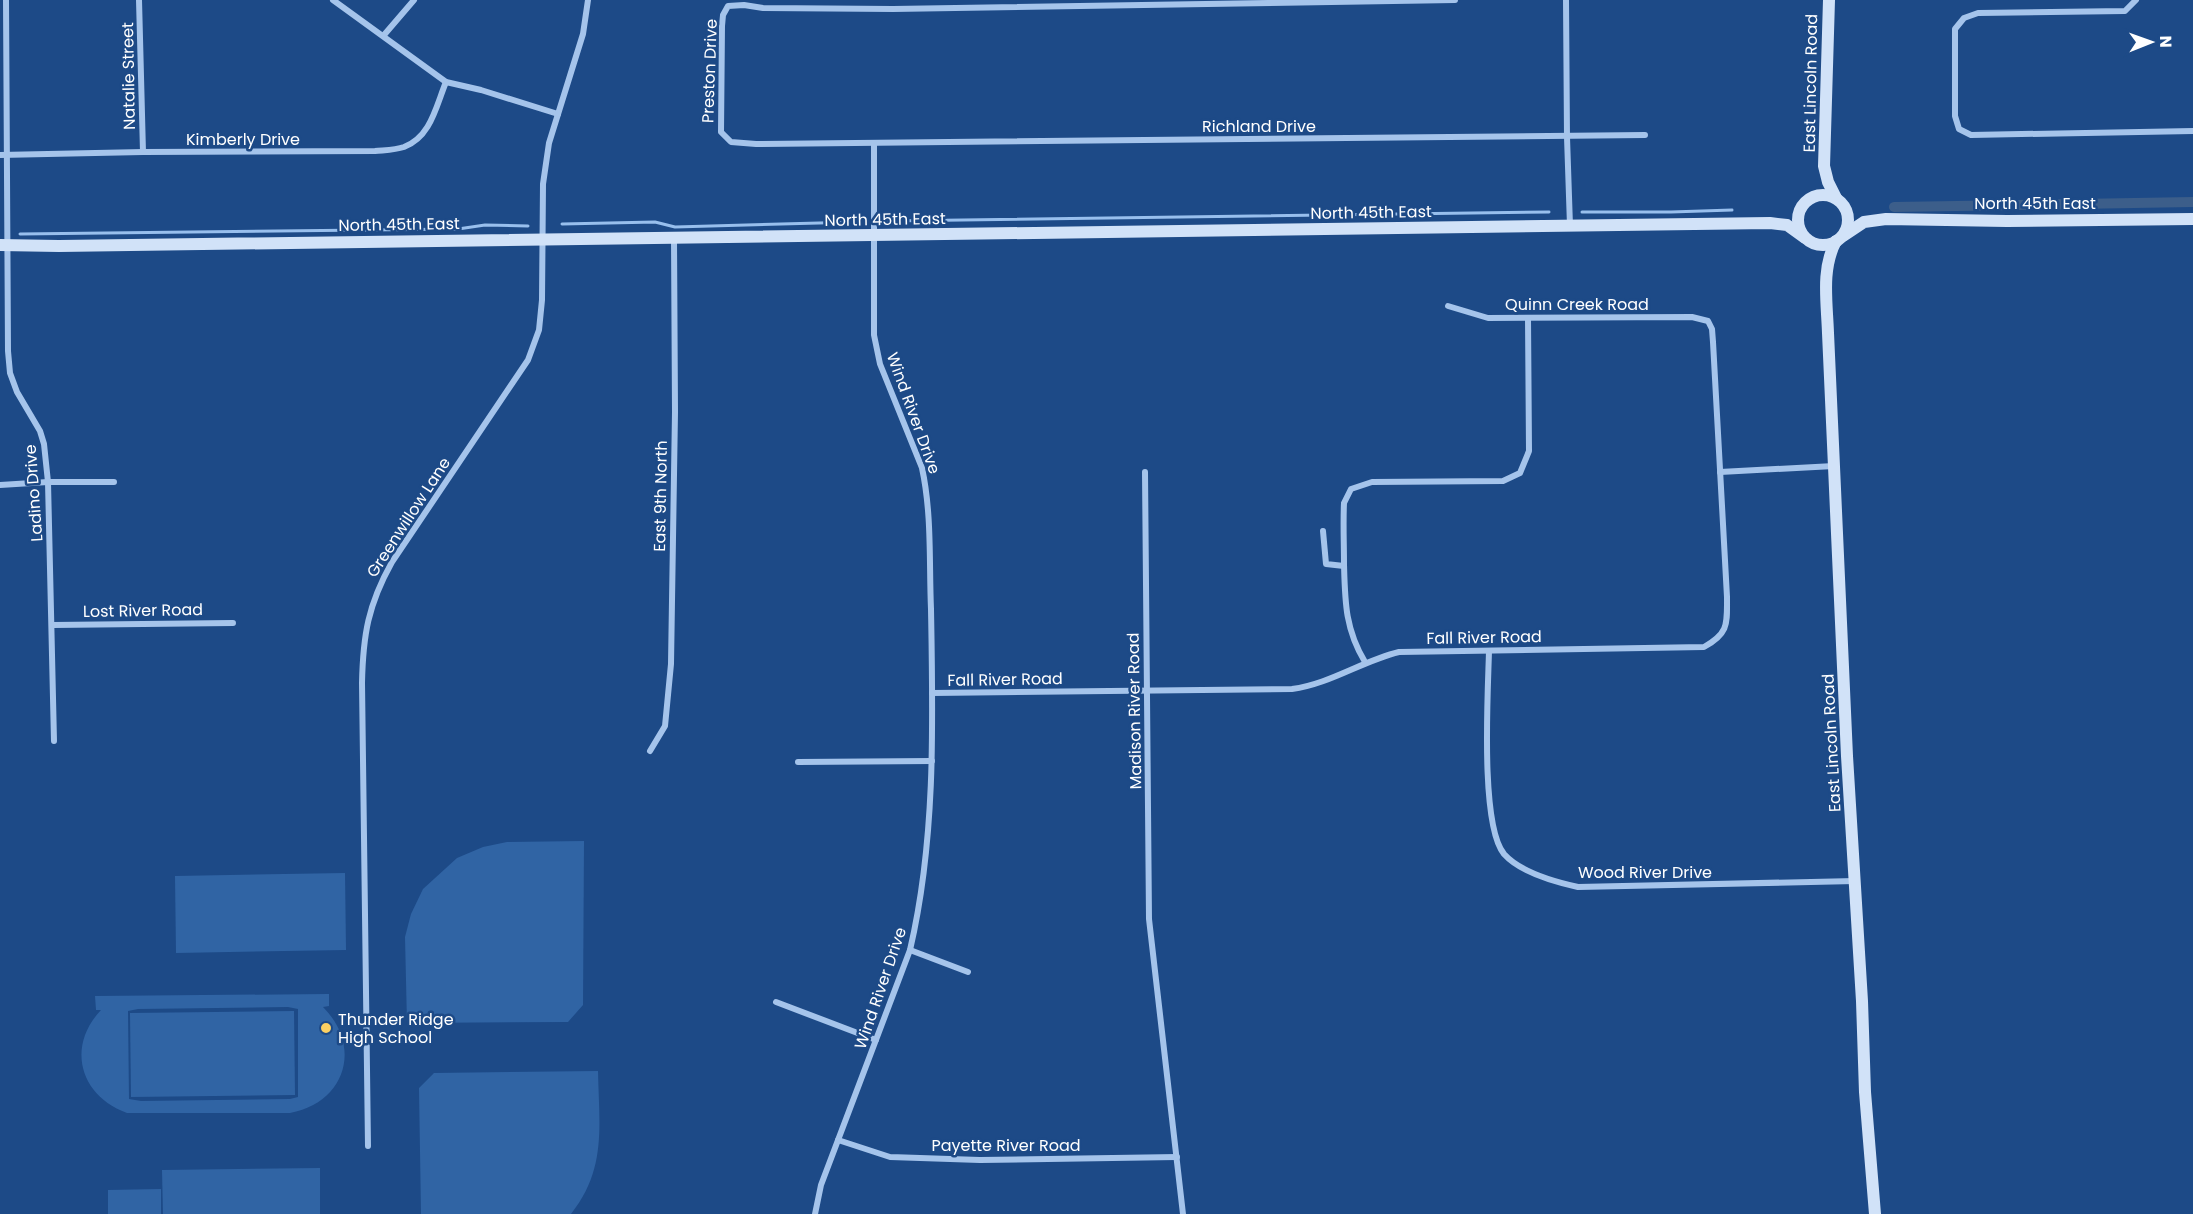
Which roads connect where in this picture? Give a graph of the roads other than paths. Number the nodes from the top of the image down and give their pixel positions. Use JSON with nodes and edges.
{"nodes":[{"id":1,"x":6,"y":0,"type":"edge"},
{"id":2,"x":139,"y":0,"type":"edge"},
{"id":3,"x":333,"y":0,"type":"edge"},
{"id":4,"x":414,"y":0,"type":"edge"},
{"id":5,"x":588,"y":0,"type":"edge"},
{"id":6,"x":1455,"y":0,"type":"edge"},
{"id":7,"x":1566,"y":0,"type":"edge"},
{"id":8,"x":1829,"y":0,"type":"edge"},
{"id":9,"x":2136,"y":1,"type":"edge"},
{"id":10,"x":3,"y":21,"type":"edge"},
{"id":11,"x":384,"y":35,"type":"junction"},
{"id":12,"x":446,"y":82,"type":"junction"},
{"id":13,"x":558,"y":114,"type":"junction"},
{"id":14,"x":2193,"y":130,"type":"edge"},
{"id":15,"x":1645,"y":135,"type":"dead end"},
{"id":16,"x":1567,"y":137,"type":"junction"},
{"id":17,"x":874,"y":143,"type":"junction"},
{"id":18,"x":143,"y":152,"type":"junction"},
{"id":19,"x":0,"y":155,"type":"edge"},
{"id":20,"x":8,"y":155,"type":"junction"},
{"id":21,"x":1824,"y":166,"type":"junction"},
{"id":22,"x":1810,"y":198,"type":"junction"},
{"id":23,"x":1839,"y":201,"type":"junction"},
{"id":24,"x":1800,"y":208,"type":"junction"},
{"id":25,"x":1878,"y":219,"type":"junction"},
{"id":26,"x":2193,"y":219,"type":"edge"},
{"id":27,"x":1770,"y":223,"type":"junction"},
{"id":28,"x":1570,"y":226,"type":"junction"},
{"id":29,"x":875,"y":236,"type":"junction"},
{"id":30,"x":542,"y":238,"type":"junction"},
{"id":31,"x":674,"y":238,"type":"junction"},
{"id":32,"x":1839,"y":238,"type":"junction"},
{"id":33,"x":1809,"y":241,"type":"junction"},
{"id":34,"x":4,"y":245,"type":"edge"},
{"id":35,"x":1826,"y":270,"type":"junction"},
{"id":36,"x":1448,"y":306,"type":"dead end"},
{"id":37,"x":1528,"y":318,"type":"junction"},
{"id":38,"x":1708,"y":321,"type":"joint"},
{"id":39,"x":0,"y":334,"type":"edge"},
{"id":40,"x":8,"y":334,"type":"junction"},
{"id":41,"x":1835,"y":466,"type":"junction"},
{"id":42,"x":1145,"y":472,"type":"dead end"},
{"id":43,"x":1720,"y":472,"type":"junction"},
{"id":44,"x":48,"y":482,"type":"junction"},
{"id":45,"x":114,"y":482,"type":"dead end"},
{"id":46,"x":0,"y":485,"type":"edge"},
{"id":47,"x":1323,"y":531,"type":"dead end"},
{"id":48,"x":1344,"y":566,"type":"junction"},
{"id":49,"x":233,"y":623,"type":"dead end"},
{"id":50,"x":52,"y":625,"type":"junction"},
{"id":51,"x":1489,"y":651,"type":"junction"},
{"id":52,"x":1365,"y":662,"type":"junction"},
{"id":53,"x":1147,"y":691,"type":"junction"},
{"id":54,"x":933,"y":693,"type":"junction"},
{"id":55,"x":54,"y":741,"type":"dead end"},
{"id":56,"x":650,"y":751,"type":"dead end"},
{"id":57,"x":932,"y":761,"type":"junction"},
{"id":58,"x":798,"y":762,"type":"dead end"},
{"id":59,"x":1856,"y":881,"type":"junction"},
{"id":60,"x":910,"y":950,"type":"junction"},
{"id":61,"x":968,"y":972,"type":"dead end"},
{"id":62,"x":776,"y":1002,"type":"dead end"},
{"id":63,"x":876,"y":1040,"type":"junction"},
{"id":64,"x":838,"y":1140,"type":"junction"},
{"id":65,"x":368,"y":1146,"type":"dead end"},
{"id":66,"x":1177,"y":1157,"type":"junction"},
{"id":67,"x":815,"y":1214,"type":"edge"},
{"id":68,"x":1184,"y":1214,"type":"edge"},
{"id":69,"x":1875,"y":1214,"type":"edge"}],
"edges":[{"from":1,"to":10,"type":"street","name":"Ladino Drive"},
{"from":2,"to":18,"type":"street","name":"Natalie Street"},
{"from":3,"to":11,"type":"street"},
{"from":4,"to":11,"type":"street"},
{"from":5,"to":13,"type":"street","name":"Greenwillow Lane"},
{"from":6,"to":17,"type":"street","name":"Preston Drive"},
{"from":7,"to":16,"type":"street"},
{"from":8,"to":21,"type":"main road","name":"East Lincoln Road"},
{"from":9,"to":14,"type":"street"},
{"from":10,"to":20,"type":"street","name":"Ladino Drive"},
{"from":11,"to":12,"type":"street"},
{"from":12,"to":13,"type":"street"},
{"from":12,"to":18,"type":"street","name":"Kimberly Drive"},
{"from":13,"to":30,"type":"street","name":"Greenwillow Lane"},
{"from":15,"to":16,"type":"street","name":"Richland Drive"},
{"from":16,"to":17,"type":"street","name":"Richland Drive"},
{"from":16,"to":28,"type":"street"},
{"from":17,"to":29,"type":"street","name":"Wind River Drive"},
{"from":18,"to":20,"type":"street","name":"Kimberly Drive"},
{"from":19,"to":20,"type":"street","name":"Kimberly Drive"},
{"from":20,"to":34,"type":"street","name":"Ladino Drive"},
{"from":21,"to":22,"type":"main road","name":"East Lincoln Road"},
{"from":21,"to":23,"type":"main road","name":"East Lincoln Road"},
{"from":22,"to":23,"type":"main road"},
{"from":22,"to":24,"type":"main road"},
{"from":23,"to":25,"type":"main road","name":"North 45th East"},
{"from":23,"to":32,"type":"main road"},
{"from":24,"to":27,"type":"main road","name":"North 45th East"},
{"from":24,"to":33,"type":"main road"},
{"from":25,"to":26,"type":"main road","name":"North 45th East"},
{"from":25,"to":32,"type":"main road","name":"North 45th East"},
{"from":27,"to":28,"type":"main road","name":"North 45th East"},
{"from":27,"to":33,"type":"main road","name":"North 45th East"},
{"from":28,"to":29,"type":"main road","name":"North 45th East"},
{"from":29,"to":31,"type":"main road","name":"North 45th East"},
{"from":29,"to":54,"type":"street","name":"Wind River Drive"},
{"from":30,"to":31,"type":"main road","name":"North 45th East"},
{"from":30,"to":34,"type":"main road","name":"North 45th East"},
{"from":30,"to":65,"type":"street","name":"Greenwillow Lane"},
{"from":31,"to":56,"type":"street","name":"East 9th North"},
{"from":32,"to":33,"type":"main road"},
{"from":32,"to":35,"type":"main road","name":"East Lincoln Road"},
{"from":33,"to":35,"type":"main road","name":"East Lincoln Road"},
{"from":34,"to":40,"type":"street","name":"Ladino Drive"},
{"from":35,"to":41,"type":"main road","name":"East Lincoln Road"},
{"from":36,"to":37,"type":"street","name":"Quinn Creek Road"},
{"from":37,"to":38,"type":"street","name":"Quinn Creek Road"},
{"from":37,"to":48,"type":"street"},
{"from":38,"to":43,"type":"street","name":"Fall River Road"},
{"from":39,"to":40,"type":"street"},
{"from":40,"to":44,"type":"street","name":"Ladino Drive"},
{"from":41,"to":43,"type":"street"},
{"from":41,"to":59,"type":"main road","name":"East Lincoln Road"},
{"from":42,"to":53,"type":"street","name":"Madison River Road"},
{"from":43,"to":51,"type":"street","name":"Fall River Road"},
{"from":44,"to":45,"type":"street"},
{"from":44,"to":46,"type":"street"},
{"from":44,"to":50,"type":"street","name":"Ladino Drive"},
{"from":47,"to":48,"type":"street"},
{"from":48,"to":52,"type":"street"},
{"from":49,"to":50,"type":"street","name":"Lost River Road"},
{"from":50,"to":55,"type":"street","name":"Ladino Drive"},
{"from":51,"to":52,"type":"street","name":"Fall River Road"},
{"from":51,"to":59,"type":"street","name":"Wood River Drive"},
{"from":52,"to":53,"type":"street","name":"Fall River Road"},
{"from":53,"to":54,"type":"street","name":"Fall River Road"},
{"from":53,"to":66,"type":"street","name":"Madison River Road"},
{"from":54,"to":57,"type":"street","name":"Wind River Drive"},
{"from":57,"to":58,"type":"street"},
{"from":57,"to":60,"type":"street","name":"Wind River Drive"},
{"from":59,"to":69,"type":"main road","name":"East Lincoln Road"},
{"from":60,"to":61,"type":"street"},
{"from":60,"to":63,"type":"street","name":"Wind River Drive"},
{"from":62,"to":63,"type":"street"},
{"from":63,"to":64,"type":"street","name":"Wind River Drive"},
{"from":64,"to":66,"type":"street","name":"Payette River Road"},
{"from":64,"to":67,"type":"street","name":"Wind River Drive"},
{"from":66,"to":68,"type":"street","name":"Madison River Road"}]}
